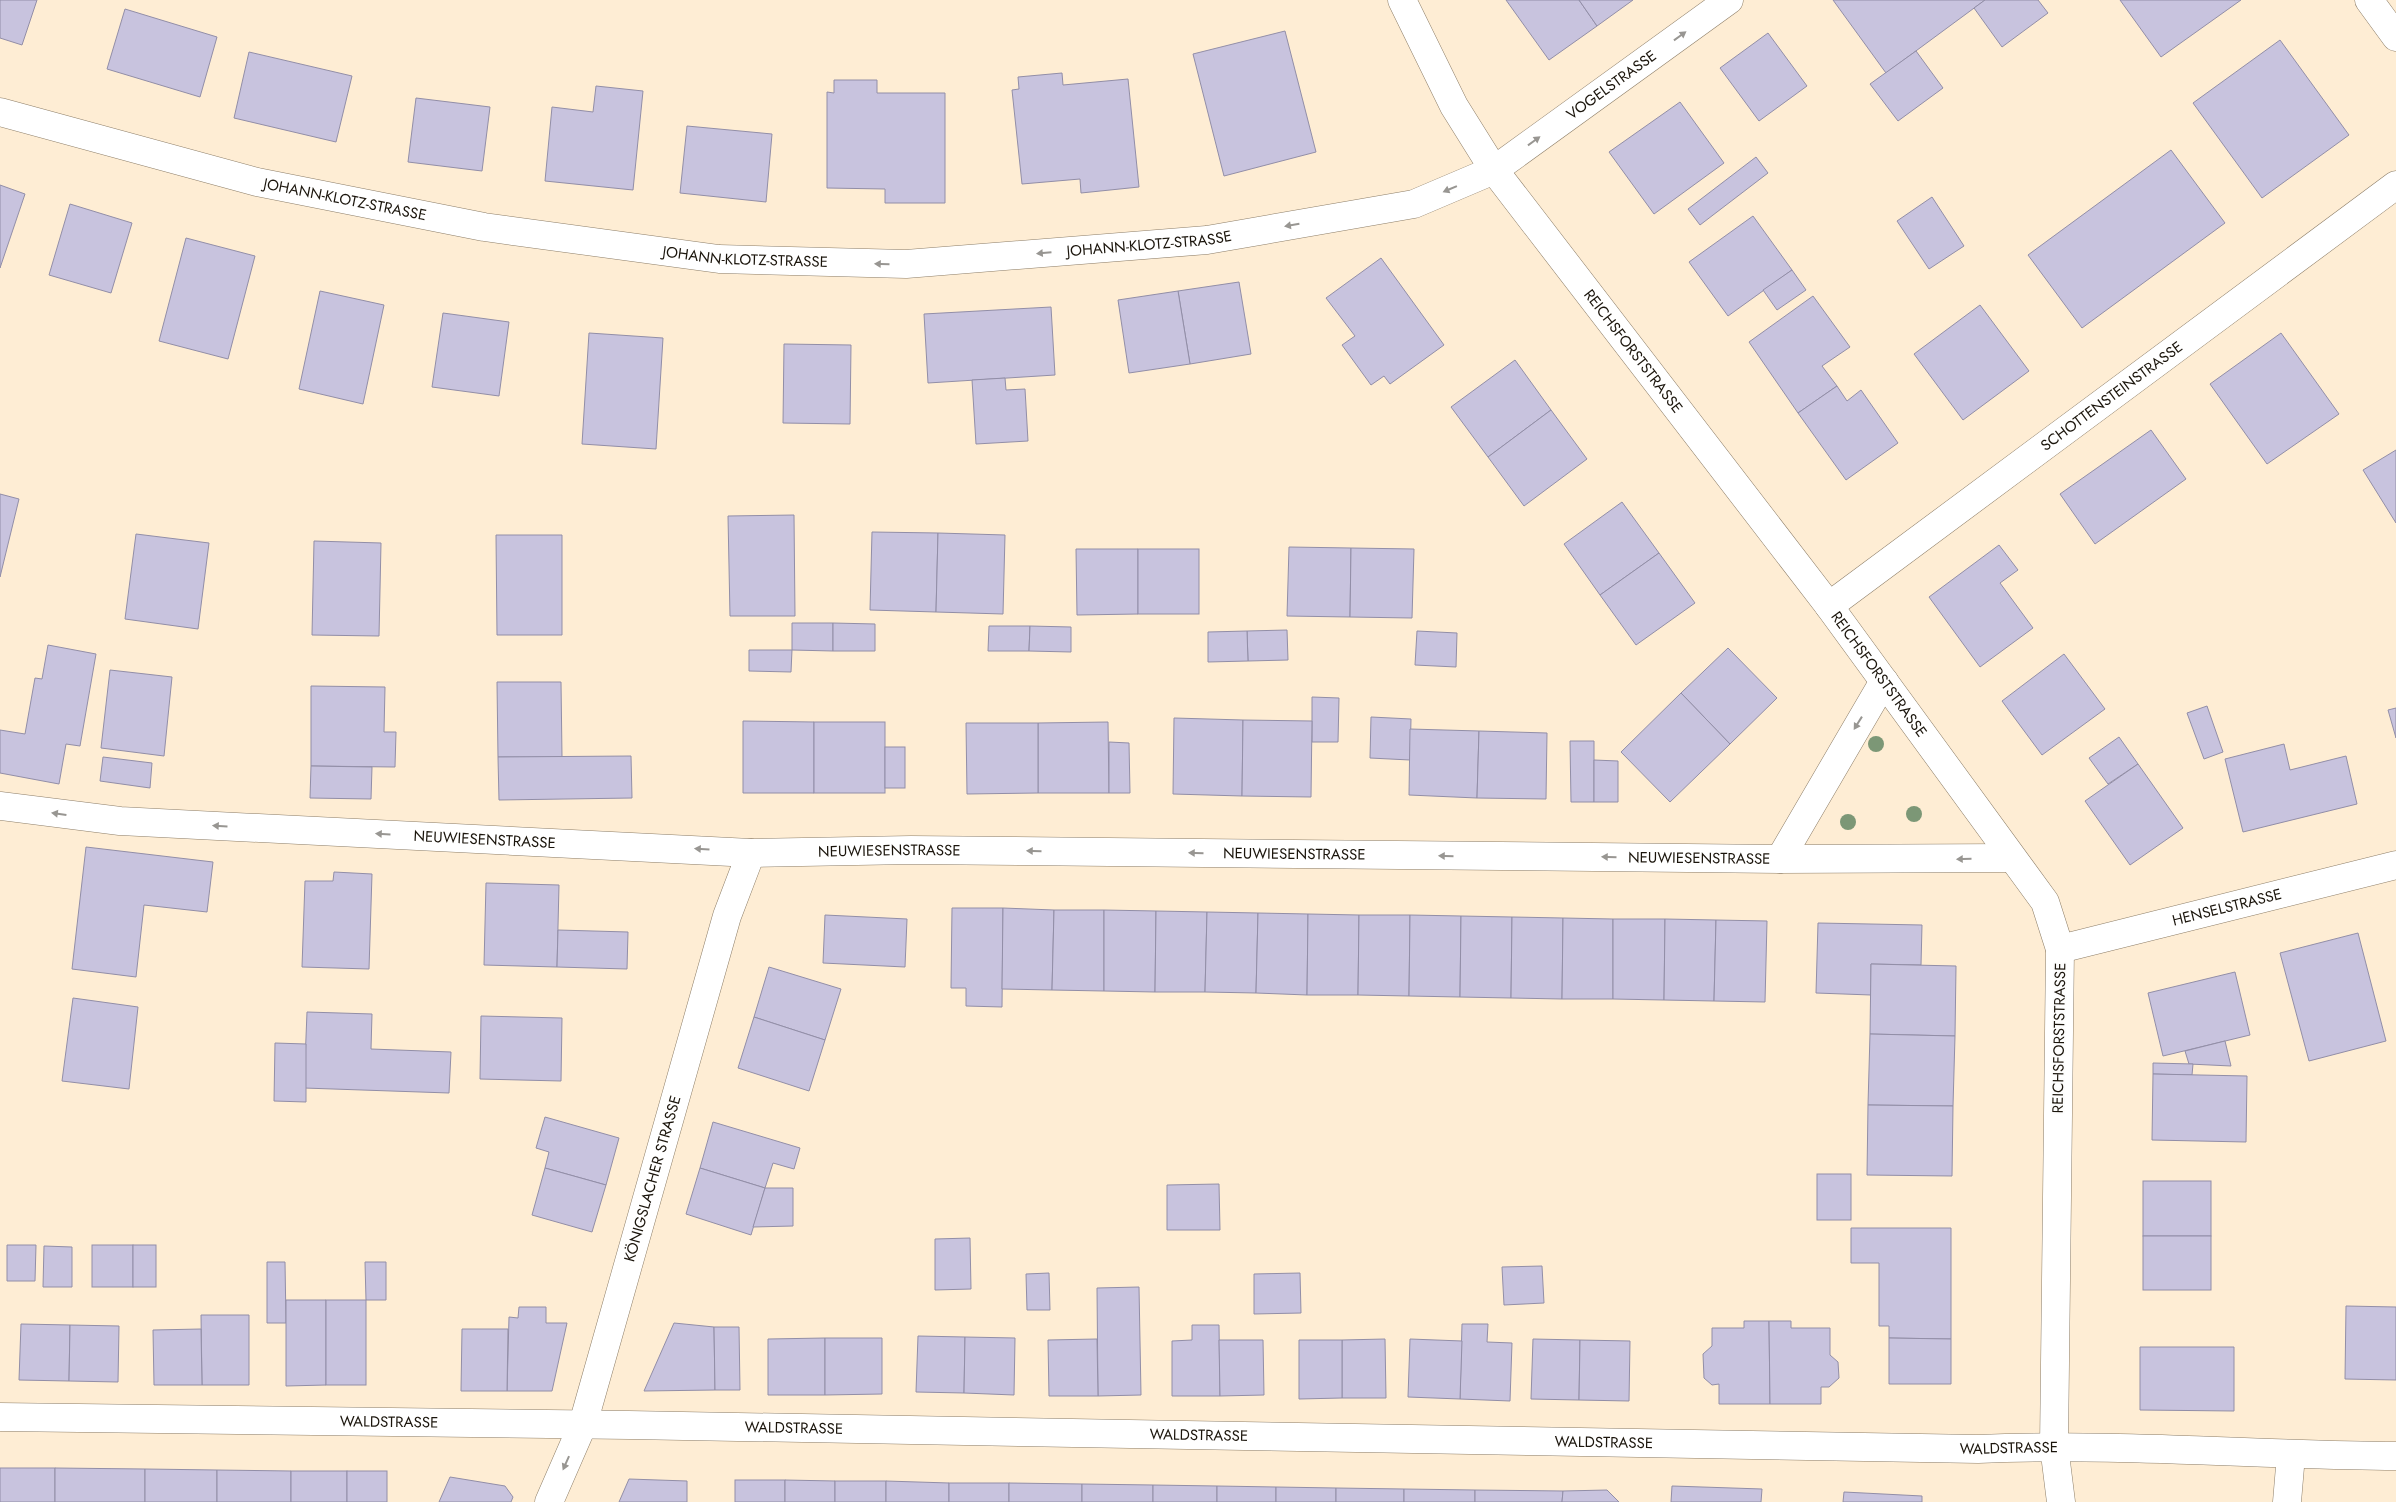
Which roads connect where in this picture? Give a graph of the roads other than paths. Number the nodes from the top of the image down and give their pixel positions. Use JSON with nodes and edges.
{"nodes":[{"id":1,"x":1402,"y":0,"type":"edge"},
{"id":2,"x":1729,"y":0,"type":"edge"},
{"id":3,"x":2369,"y":0,"type":"edge"},
{"id":4,"x":2396,"y":37,"type":"edge"},
{"id":5,"x":0,"y":112,"type":"edge"},
{"id":6,"x":1494,"y":170,"type":"junction"},
{"id":7,"x":2396,"y":185,"type":"edge"},
{"id":8,"x":1829,"y":606,"type":"junction"},
{"id":9,"x":1884,"y":682,"type":"junction"},
{"id":10,"x":0,"y":806,"type":"edge"},
{"id":11,"x":751,"y":853,"type":"junction"},
{"id":12,"x":2012,"y":858,"type":"junction"},
{"id":13,"x":1780,"y":859,"type":"junction"},
{"id":14,"x":2396,"y":865,"type":"edge"},
{"id":15,"x":2060,"y":949,"type":"junction"},
{"id":16,"x":0,"y":1417,"type":"edge"},
{"id":17,"x":583,"y":1424,"type":"junction"},
{"id":18,"x":2054,"y":1446,"type":"junction"},
{"id":19,"x":2291,"y":1455,"type":"junction"},
{"id":20,"x":2396,"y":1456,"type":"edge"},
{"id":21,"x":549,"y":1502,"type":"edge"},
{"id":22,"x":2061,"y":1502,"type":"edge"},
{"id":23,"x":2287,"y":1502,"type":"edge"}],
"edges":[{"from":1,"to":6,"type":"street","name":"REICHSFORSTSTRASSE"},
{"from":6,"to":2,"type":"street","name":"VOGELSTRASSE","one_way":true},
{"from":3,"to":4,"type":"street"},
{"from":6,"to":5,"type":"street","name":"JOHANN-KLOTZ-STRASSE","one_way":true},
{"from":6,"to":8,"type":"street","name":"REICHSFORSTSTRASSE"},
{"from":7,"to":8,"type":"street","name":"SCHOTTENSTEINSTRASSE"},
{"from":8,"to":9,"type":"street","name":"REICHSFORSTSTRASSE"},
{"from":9,"to":12,"type":"street","name":"REICHSFORSTSTRASSE"},
{"from":9,"to":13,"type":"street","name":"NEUWIESENSTRASSE","one_way":true},
{"from":11,"to":10,"type":"street","name":"NEUWIESENSTRASSE","one_way":true},
{"from":13,"to":11,"type":"street","name":"NEUWIESENSTRASSE","one_way":true},
{"from":11,"to":17,"type":"street","name":"KÖNIGSLACHER STRASSE"},
{"from":12,"to":13,"type":"street","name":"NEUWIESENSTRASSE","one_way":true},
{"from":12,"to":15,"type":"street","name":"REICHSFORSTSTRASSE"},
{"from":14,"to":15,"type":"street","name":"HENSELSTRASSE"},
{"from":15,"to":18,"type":"street","name":"REICHSFORSTSTRASSE"},
{"from":16,"to":17,"type":"street","name":"WALDSTRASSE"},
{"from":17,"to":18,"type":"street","name":"WALDSTRASSE"},
{"from":17,"to":21,"type":"street","name":"KÖNIGSLACHER STRASSE","one_way":true},
{"from":18,"to":19,"type":"street","name":"WALDSTRASSE"},
{"from":18,"to":22,"type":"street","name":"REICHSFORSTSTRASSE"},
{"from":19,"to":20,"type":"street","name":"WALDSTRASSE"},
{"from":19,"to":23,"type":"street"}]}
